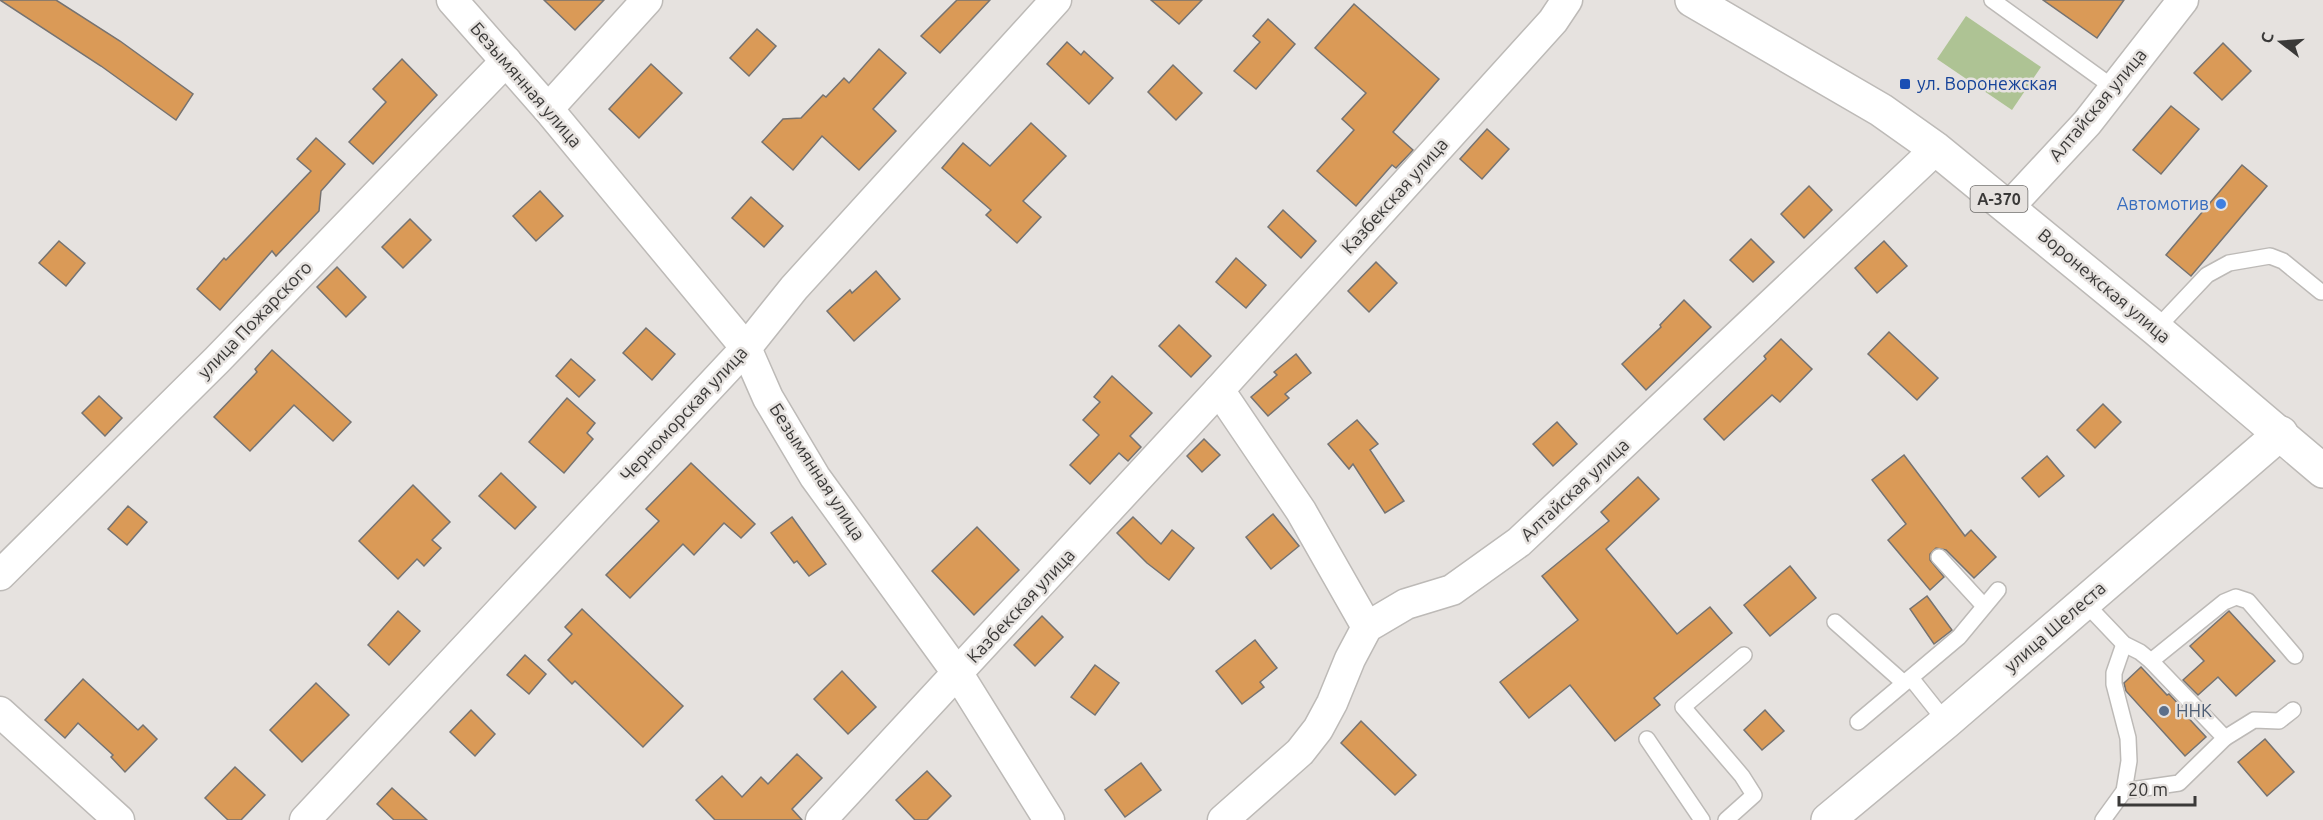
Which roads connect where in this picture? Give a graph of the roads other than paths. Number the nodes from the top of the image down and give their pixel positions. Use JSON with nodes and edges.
{"nodes":[{"id":1,"x":452,"y":0,"type":"edge"},
{"id":2,"x":647,"y":0,"type":"edge"},
{"id":3,"x":1056,"y":0,"type":"edge"},
{"id":4,"x":1567,"y":0,"type":"edge"},
{"id":5,"x":1692,"y":0,"type":"edge"},
{"id":6,"x":1992,"y":0,"type":"edge"},
{"id":7,"x":2183,"y":0,"type":"edge"},
{"id":8,"x":506,"y":62,"type":"junction"},
{"id":9,"x":2114,"y":87,"type":"junction"},
{"id":10,"x":548,"y":109,"type":"junction"},
{"id":11,"x":1936,"y":149,"type":"junction"},
{"id":12,"x":2009,"y":207,"type":"junction"},
{"id":13,"x":2321,"y":292,"type":"dead end"},
{"id":14,"x":2156,"y":329,"type":"junction"},
{"id":15,"x":746,"y":348,"type":"junction"},
{"id":16,"x":1220,"y":390,"type":"junction"},
{"id":17,"x":2281,"y":433,"type":"junction"},
{"id":18,"x":2323,"y":471,"type":"edge"},
{"id":19,"x":1940,"y":557,"type":"dead end"},
{"id":20,"x":0,"y":575,"type":"edge"},
{"id":21,"x":1998,"y":590,"type":"dead end"},
{"id":22,"x":2084,"y":602,"type":"junction"},
{"id":23,"x":1984,"y":606,"type":"junction"},
{"id":24,"x":1835,"y":622,"type":"dead end"},
{"id":25,"x":1368,"y":627,"type":"junction"},
{"id":26,"x":2124,"y":644,"type":"junction"},
{"id":27,"x":1744,"y":655,"type":"dead end"},
{"id":28,"x":2295,"y":656,"type":"dead end"},
{"id":29,"x":2151,"y":661,"type":"junction"},
{"id":30,"x":958,"y":674,"type":"junction"},
{"id":31,"x":1908,"y":680,"type":"junction"},
{"id":32,"x":2293,"y":710,"type":"dead end"},
{"id":33,"x":0,"y":712,"type":"edge"},
{"id":34,"x":1858,"y":722,"type":"dead end"},
{"id":35,"x":1946,"y":722,"type":"junction"},
{"id":36,"x":2225,"y":738,"type":"junction"},
{"id":37,"x":1647,"y":739,"type":"dead end"},
{"id":38,"x":1878,"y":779,"type":"junction"},
{"id":39,"x":2124,"y":791,"type":"junction"},
{"id":40,"x":119,"y":820,"type":"edge"},
{"id":41,"x":304,"y":820,"type":"edge"},
{"id":42,"x":821,"y":820,"type":"edge"},
{"id":43,"x":1049,"y":820,"type":"edge"},
{"id":44,"x":1223,"y":820,"type":"edge"},
{"id":45,"x":1702,"y":820,"type":"edge"},
{"id":46,"x":1726,"y":820,"type":"edge"},
{"id":47,"x":1828,"y":820,"type":"edge"},
{"id":48,"x":1863,"y":820,"type":"edge"},
{"id":49,"x":2103,"y":820,"type":"edge"}],
"edges":[{"from":1,"to":8,"type":"street","name":"Безымянная улица"},
{"from":2,"to":10,"type":"street"},
{"from":3,"to":15,"type":"street","name":"Черноморская улица"},
{"from":4,"to":16,"type":"street","name":"Казбекская улица"},
{"from":5,"to":11,"type":"main road","name":"Воронежская улица","number":"А-370"},
{"from":6,"to":9,"type":"lane"},
{"from":7,"to":9,"type":"street","name":"Алтайская улица"},
{"from":8,"to":10,"type":"street","name":"Безымянная улица"},
{"from":8,"to":20,"type":"street","name":"улица Пожарского"},
{"from":9,"to":12,"type":"street","name":"Алтайская улица"},
{"from":10,"to":15,"type":"street","name":"Безымянная улица"},
{"from":11,"to":12,"type":"main road","name":"Воронежская улица","number":"А-370"},
{"from":11,"to":25,"type":"street","name":"Алтайская улица"},
{"from":12,"to":14,"type":"main road","name":"Воронежская улица","number":"А-370"},
{"from":13,"to":14,"type":"lane"},
{"from":14,"to":17,"type":"main road","name":"Воронежская улица","number":"А-370"},
{"from":15,"to":30,"type":"street","name":"Безымянная улица"},
{"from":15,"to":41,"type":"street","name":"Черноморская улица"},
{"from":16,"to":25,"type":"street"},
{"from":16,"to":30,"type":"street","name":"Казбекская улица"},
{"from":17,"to":18,"type":"main road","name":"Воронежская улица","number":"А-370"},
{"from":17,"to":22,"type":"main road","name":"улица Шелеста"},
{"from":19,"to":23,"type":"lane"},
{"from":21,"to":23,"type":"lane"},
{"from":22,"to":26,"type":"lane"},
{"from":22,"to":35,"type":"main road","name":"улица Шелеста"},
{"from":23,"to":31,"type":"lane"},
{"from":24,"to":31,"type":"lane"},
{"from":25,"to":44,"type":"street","name":"Алтайская улица"},
{"from":26,"to":29,"type":"lane"},
{"from":26,"to":39,"type":"lane"},
{"from":27,"to":46,"type":"lane"},
{"from":28,"to":29,"type":"lane"},
{"from":29,"to":36,"type":"lane"},
{"from":30,"to":42,"type":"street","name":"Казбекская улица"},
{"from":30,"to":43,"type":"street","name":"Безымянная улица"},
{"from":31,"to":34,"type":"lane"},
{"from":31,"to":35,"type":"lane"},
{"from":32,"to":36,"type":"lane"},
{"from":33,"to":40,"type":"street"},
{"from":35,"to":38,"type":"main road","name":"улица Шелеста"},
{"from":36,"to":39,"type":"lane"},
{"from":37,"to":45,"type":"lane"},
{"from":38,"to":47,"type":"main road","name":"улица Шелеста"},
{"from":38,"to":48,"type":"main road"},
{"from":39,"to":49,"type":"lane"}]}
